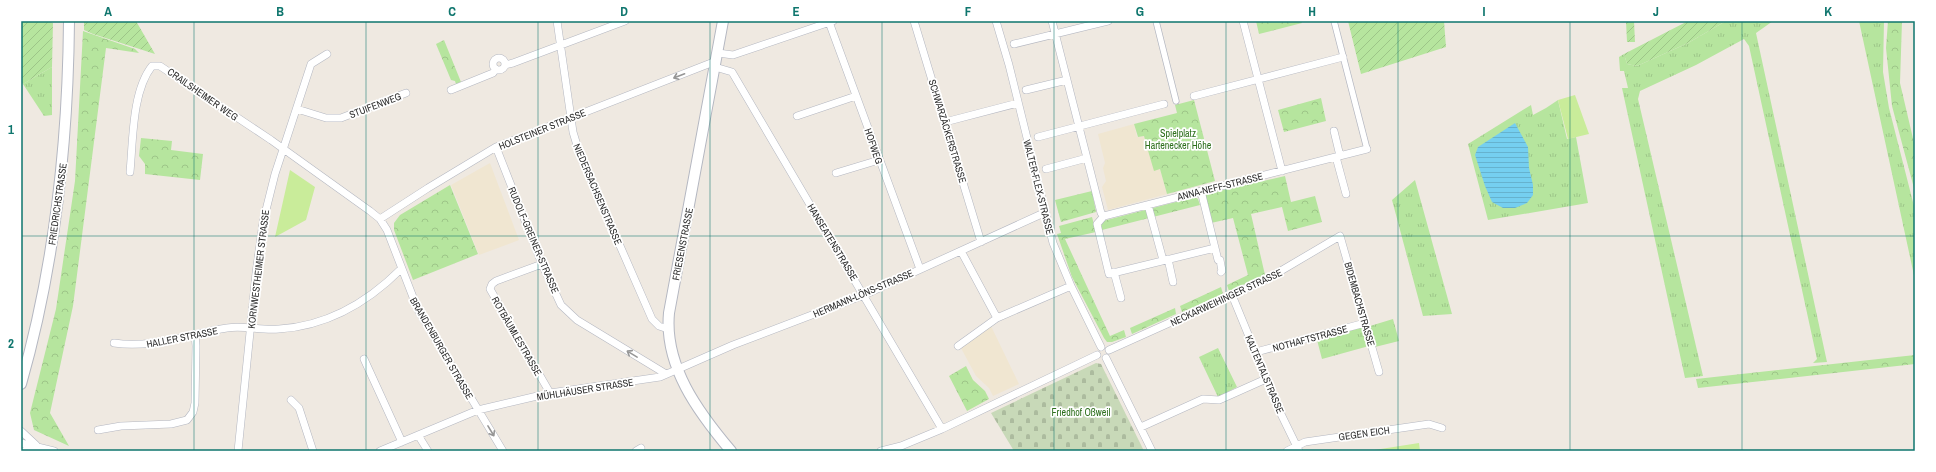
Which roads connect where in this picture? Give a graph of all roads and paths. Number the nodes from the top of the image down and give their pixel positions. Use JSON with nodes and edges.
{"nodes":[{"id":1,"x":69,"y":21,"type":"edge"},
{"id":2,"x":557,"y":21,"type":"edge"},
{"id":3,"x":625,"y":21,"type":"edge"},
{"id":4,"x":723,"y":21,"type":"edge"},
{"id":5,"x":914,"y":21,"type":"edge"},
{"id":6,"x":996,"y":21,"type":"edge"},
{"id":7,"x":1052,"y":21,"type":"edge"},
{"id":8,"x":1108,"y":21,"type":"edge"},
{"id":9,"x":1156,"y":21,"type":"edge"},
{"id":10,"x":1243,"y":21,"type":"edge"},
{"id":11,"x":1334,"y":21,"type":"edge"},
{"id":12,"x":827,"y":22,"type":"edge"},
{"id":13,"x":1055,"y":35,"type":"junction"},
{"id":14,"x":1014,"y":44,"type":"dead end"},
{"id":15,"x":560,"y":46,"type":"junction"},
{"id":16,"x":718,"y":53,"type":"junction"},
{"id":17,"x":327,"y":54,"type":"dead end"},
{"id":18,"x":1344,"y":56,"type":"junction"},
{"id":19,"x":505,"y":65,"type":"junction"},
{"id":20,"x":715,"y":66,"type":"junction"},
{"id":21,"x":496,"y":69,"type":"junction"},
{"id":22,"x":1258,"y":79,"type":"junction"},
{"id":23,"x":1067,"y":80,"type":"junction"},
{"id":24,"x":451,"y":90,"type":"dead end"},
{"id":25,"x":1026,"y":90,"type":"dead end"},
{"id":26,"x":406,"y":93,"type":"dead end"},
{"id":27,"x":856,"y":96,"type":"junction"},
{"id":28,"x":1194,"y":96,"type":"dead end"},
{"id":29,"x":1176,"y":101,"type":"dead end"},
{"id":30,"x":1018,"y":103,"type":"junction"},
{"id":31,"x":1164,"y":104,"type":"dead end"},
{"id":32,"x":297,"y":109,"type":"junction"},
{"id":33,"x":797,"y":116,"type":"dead end"},
{"id":34,"x":570,"y":117,"type":"junction"},
{"id":35,"x":945,"y":122,"type":"junction"},
{"id":36,"x":1079,"y":126,"type":"junction"},
{"id":37,"x":1334,"y":130,"type":"dead end"},
{"id":38,"x":1038,"y":137,"type":"dead end"},
{"id":39,"x":496,"y":147,"type":"junction"},
{"id":40,"x":283,"y":149,"type":"junction"},
{"id":41,"x":1367,"y":149,"type":"joint"},
{"id":42,"x":1338,"y":156,"type":"junction"},
{"id":43,"x":1088,"y":158,"type":"junction"},
{"id":44,"x":879,"y":160,"type":"junction"},
{"id":45,"x":1046,"y":169,"type":"dead end"},
{"id":46,"x":1282,"y":171,"type":"junction"},
{"id":47,"x":130,"y":172,"type":"dead end"},
{"id":48,"x":836,"y":173,"type":"dead end"},
{"id":49,"x":1201,"y":191,"type":"junction"},
{"id":50,"x":1346,"y":194,"type":"dead end"},
{"id":51,"x":1148,"y":205,"type":"junction"},
{"id":52,"x":1046,"y":212,"type":"junction"},
{"id":53,"x":1104,"y":216,"type":"junction"},
{"id":54,"x":380,"y":219,"type":"junction"},
{"id":55,"x":1340,"y":236,"type":"joint"},
{"id":56,"x":981,"y":242,"type":"junction"},
{"id":57,"x":1215,"y":248,"type":"junction"},
{"id":58,"x":961,"y":251,"type":"junction"},
{"id":59,"x":1165,"y":260,"type":"junction"},
{"id":60,"x":542,"y":264,"type":"junction"},
{"id":61,"x":401,"y":270,"type":"junction"},
{"id":62,"x":920,"y":270,"type":"junction"},
{"id":63,"x":1114,"y":272,"type":"junction"},
{"id":64,"x":1221,"y":272,"type":"dead end"},
{"id":65,"x":1173,"y":282,"type":"dead end"},
{"id":66,"x":1071,"y":286,"type":"junction"},
{"id":67,"x":864,"y":295,"type":"junction"},
{"id":68,"x":1232,"y":295,"type":"junction"},
{"id":69,"x":1121,"y":298,"type":"dead end"},
{"id":70,"x":997,"y":318,"type":"junction"},
{"id":71,"x":1365,"y":323,"type":"junction"},
{"id":72,"x":250,"y":329,"type":"junction"},
{"id":73,"x":668,"y":329,"type":"junction"},
{"id":74,"x":195,"y":334,"type":"junction"},
{"id":75,"x":114,"y":343,"type":"dead end"},
{"id":76,"x":958,"y":346,"type":"dead end"},
{"id":77,"x":1101,"y":347,"type":"junction"},
{"id":78,"x":1109,"y":350,"type":"junction"},
{"id":79,"x":1256,"y":352,"type":"junction"},
{"id":80,"x":1097,"y":355,"type":"junction"},
{"id":81,"x":1106,"y":358,"type":"junction"},
{"id":82,"x":364,"y":359,"type":"dead end"},
{"id":83,"x":677,"y":368,"type":"junction"},
{"id":84,"x":1379,"y":372,"type":"dead end"},
{"id":85,"x":666,"y":374,"type":"junction"},
{"id":86,"x":1266,"y":379,"type":"junction"},
{"id":87,"x":21,"y":384,"type":"edge"},
{"id":88,"x":550,"y":392,"type":"junction"},
{"id":89,"x":292,"y":400,"type":"dead end"},
{"id":90,"x":478,"y":410,"type":"junction"},
{"id":91,"x":1140,"y":427,"type":"junction"},
{"id":92,"x":1442,"y":428,"type":"dead end"},
{"id":93,"x":942,"y":429,"type":"junction"},
{"id":94,"x":98,"y":430,"type":"dead end"},
{"id":95,"x":21,"y":431,"type":"edge"},
{"id":96,"x":418,"y":435,"type":"junction"},
{"id":97,"x":21,"y":442,"type":"edge"},
{"id":98,"x":402,"y":442,"type":"junction"},
{"id":99,"x":40,"y":447,"type":"junction"},
{"id":100,"x":903,"y":449,"type":"edge"},
{"id":101,"x":1298,"y":449,"type":"edge"},
{"id":102,"x":23,"y":451,"type":"edge"},
{"id":103,"x":54,"y":451,"type":"edge"},
{"id":104,"x":238,"y":451,"type":"edge"},
{"id":105,"x":313,"y":451,"type":"edge"},
{"id":106,"x":380,"y":451,"type":"edge"},
{"id":107,"x":428,"y":451,"type":"edge"},
{"id":108,"x":503,"y":451,"type":"edge"},
{"id":109,"x":731,"y":451,"type":"edge"},
{"id":110,"x":881,"y":451,"type":"edge"},
{"id":111,"x":1152,"y":451,"type":"edge"},
{"id":112,"x":1287,"y":451,"type":"edge"}],
"edges":[{"from":1,"to":87,"type":"main road","name":"FRIEDRICHSTRASSE"},
{"from":2,"to":15,"type":"street","name":"NIEDERSACHSENSTRASSE"},
{"from":3,"to":15,"type":"street"},
{"from":4,"to":16,"type":"main road","name":"FRIESENSTRASSE"},
{"from":5,"to":35,"type":"street","name":"SCHWARZÄCKERSTRASSE"},
{"from":6,"to":30,"type":"street","name":"WALTER-FLEX-STRASSE"},
{"from":7,"to":13,"type":"street"},
{"from":8,"to":13,"type":"street"},
{"from":9,"to":29,"type":"street"},
{"from":10,"to":22,"type":"street"},
{"from":11,"to":18,"type":"street"},
{"from":12,"to":16,"type":"street"},
{"from":12,"to":27,"type":"street","name":"HOFWEG"},
{"from":13,"to":14,"type":"street"},
{"from":13,"to":23,"type":"street"},
{"from":15,"to":19,"type":"street"},
{"from":15,"to":34,"type":"street","name":"NIEDERSACHSENSTRASSE"},
{"from":16,"to":20,"type":"main road","name":"FRIESENSTRASSE"},
{"from":17,"to":32,"type":"street","name":"KORNWESTHEIMER STRASSE"},
{"from":18,"to":22,"type":"street"},
{"from":18,"to":41,"type":"street"},
{"from":19,"to":21,"type":"street"},
{"from":19,"to":21,"type":"street"},
{"from":20,"to":34,"type":"street","name":"HOLSTEINER STRASSE","one_way":true},
{"from":20,"to":67,"type":"street","name":"HANSEATENSTRASSE"},
{"from":20,"to":73,"type":"main road","name":"FRIESENSTRASSE"},
{"from":21,"to":24,"type":"street"},
{"from":22,"to":28,"type":"street"},
{"from":22,"to":46,"type":"street"},
{"from":23,"to":25,"type":"street"},
{"from":23,"to":36,"type":"street"},
{"from":26,"to":32,"type":"street","name":"STUIFENWEG"},
{"from":27,"to":33,"type":"street"},
{"from":27,"to":44,"type":"street","name":"HOFWEG"},
{"from":30,"to":35,"type":"street"},
{"from":30,"to":52,"type":"street","name":"WALTER-FLEX-STRASSE"},
{"from":31,"to":36,"type":"street"},
{"from":32,"to":40,"type":"street","name":"KORNWESTHEIMER STRASSE"},
{"from":34,"to":39,"type":"street","name":"HOLSTEINER STRASSE"},
{"from":34,"to":73,"type":"street","name":"NIEDERSACHSENSTRASSE"},
{"from":35,"to":56,"type":"street","name":"SCHWARZÄCKERSTRASSE"},
{"from":36,"to":38,"type":"street"},
{"from":36,"to":43,"type":"street"},
{"from":37,"to":42,"type":"street"},
{"from":39,"to":54,"type":"street","name":"HOLSTEINER STRASSE"},
{"from":39,"to":60,"type":"street","name":"RUDOLF-GREINER-STRASSE"},
{"from":40,"to":47,"type":"street","name":"CRAILSHEIMER WEG"},
{"from":40,"to":54,"type":"street","name":"BRANDENBURGER STRASSE"},
{"from":40,"to":72,"type":"street","name":"KORNWESTHEIMER STRASSE"},
{"from":41,"to":42,"type":"street","name":"ANNA-NEFF-STRASSE"},
{"from":42,"to":46,"type":"street","name":"ANNA-NEFF-STRASSE"},
{"from":42,"to":50,"type":"street"},
{"from":43,"to":45,"type":"street"},
{"from":43,"to":53,"type":"street"},
{"from":44,"to":48,"type":"street"},
{"from":44,"to":62,"type":"street","name":"HOFWEG"},
{"from":46,"to":49,"type":"street","name":"ANNA-NEFF-STRASSE"},
{"from":49,"to":51,"type":"street","name":"ANNA-NEFF-STRASSE"},
{"from":49,"to":57,"type":"street"},
{"from":51,"to":53,"type":"street","name":"ANNA-NEFF-STRASSE"},
{"from":51,"to":59,"type":"street"},
{"from":52,"to":56,"type":"street","name":"HERMANN-LÖNS-STRASSE"},
{"from":52,"to":66,"type":"street","name":"WALTER-FLEX-STRASSE"},
{"from":53,"to":63,"type":"street"},
{"from":54,"to":61,"type":"street","name":"BRANDENBURGER STRASSE"},
{"from":55,"to":68,"type":"street","name":"NECKARWEIHINGER STRASSE"},
{"from":55,"to":71,"type":"street","name":"BIDEMBACHSTRASSE"},
{"from":56,"to":58,"type":"street","name":"HERMANN-LÖNS-STRASSE"},
{"from":57,"to":59,"type":"street"},
{"from":57,"to":64,"type":"street"},
{"from":58,"to":62,"type":"street","name":"HERMANN-LÖNS-STRASSE"},
{"from":58,"to":70,"type":"street"},
{"from":59,"to":63,"type":"street"},
{"from":59,"to":65,"type":"street"},
{"from":85,"to":60,"type":"street","name":"RUDOLF-GREINER-STRASSE","one_way":true},
{"from":60,"to":88,"type":"street","name":"ROTBÄUMLESTRASSE"},
{"from":61,"to":72,"type":"street","name":"HALLER STRASSE"},
{"from":61,"to":90,"type":"street","name":"BRANDENBURGER STRASSE"},
{"from":62,"to":67,"type":"street","name":"HERMANN-LÖNS-STRASSE"},
{"from":63,"to":69,"type":"street"},
{"from":66,"to":70,"type":"street"},
{"from":66,"to":77,"type":"street","name":"WALTER-FLEX-STRASSE"},
{"from":67,"to":83,"type":"street","name":"HERMANN-LÖNS-STRASSE"},
{"from":67,"to":93,"type":"street","name":"HANSEATENSTRASSE"},
{"from":68,"to":78,"type":"street","name":"NECKARWEIHINGER STRASSE"},
{"from":68,"to":79,"type":"street","name":"KALTENTALSTRASSE"},
{"from":70,"to":76,"type":"street"},
{"from":71,"to":79,"type":"street","name":"NOTHAFTSTRASSE"},
{"from":71,"to":84,"type":"street","name":"BIDEMBACHSTRASSE"},
{"from":72,"to":74,"type":"street","name":"HALLER STRASSE"},
{"from":72,"to":104,"type":"street","name":"KORNWESTHEIMER STRASSE"},
{"from":73,"to":83,"type":"main road","name":"FRIESENSTRASSE"},
{"from":74,"to":75,"type":"street","name":"HALLER STRASSE"},
{"from":74,"to":94,"type":"street"},
{"from":77,"to":78,"type":"street"},
{"from":77,"to":80,"type":"street"},
{"from":78,"to":81,"type":"street"},
{"from":79,"to":86,"type":"street","name":"KALTENTALSTRASSE"},
{"from":80,"to":81,"type":"street"},
{"from":80,"to":93,"type":"street"},
{"from":81,"to":91,"type":"street"},
{"from":82,"to":98,"type":"street"},
{"from":83,"to":85,"type":"street","name":"MÜHLHÄUSER STRASSE"},
{"from":83,"to":109,"type":"main road","name":"FRIESENSTRASSE"},
{"from":85,"to":88,"type":"street","name":"MÜHLHÄUSER STRASSE"},
{"from":86,"to":91,"type":"street"},
{"from":86,"to":101,"type":"street","name":"KALTENTALSTRASSE"},
{"from":88,"to":90,"type":"street","name":"MÜHLHÄUSER STRASSE"},
{"from":89,"to":105,"type":"street"},
{"from":90,"to":96,"type":"street","name":"MÜHLHÄUSER STRASSE"},
{"from":90,"to":108,"type":"street","name":"BRANDENBURGER STRASSE","one_way":true},
{"from":91,"to":111,"type":"street"},
{"from":92,"to":101,"type":"street","name":"GEGEN EICH"},
{"from":93,"to":100,"type":"street"},
{"from":95,"to":99,"type":"street"},
{"from":96,"to":98,"type":"street","name":"MÜHLHÄUSER STRASSE"},
{"from":96,"to":107,"type":"street"},
{"from":97,"to":99,"type":"street"},
{"from":98,"to":106,"type":"street","name":"MÜHLHÄUSER STRASSE"},
{"from":99,"to":102,"type":"street"},
{"from":99,"to":103,"type":"street"},
{"from":100,"to":110,"type":"street"},
{"from":101,"to":112,"type":"street","name":"GEGEN EICH"}]}
